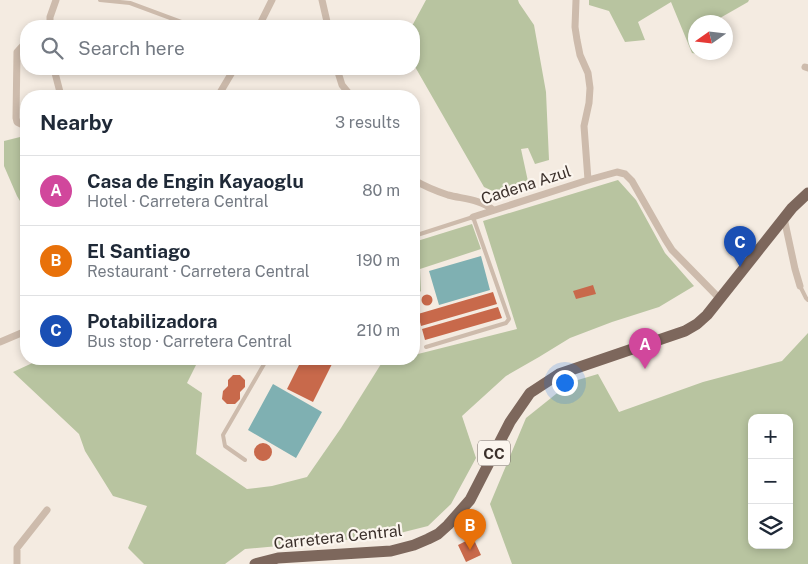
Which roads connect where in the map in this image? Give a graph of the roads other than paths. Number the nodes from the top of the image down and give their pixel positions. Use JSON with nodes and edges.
{"nodes":[{"id":1,"x":56,"y":0,"type":"edge"},
{"id":2,"x":100,"y":0,"type":"edge"},
{"id":3,"x":272,"y":0,"type":"edge"},
{"id":4,"x":322,"y":0,"type":"edge"},
{"id":5,"x":576,"y":0,"type":"edge"},
{"id":6,"x":50,"y":20,"type":"edge"},
{"id":7,"x":175,"y":20,"type":"edge"},
{"id":8,"x":262,"y":20,"type":"edge"},
{"id":9,"x":327,"y":20,"type":"edge"},
{"id":10,"x":20,"y":49,"type":"edge"},
{"id":11,"x":56,"y":75,"type":"edge"},
{"id":12,"x":230,"y":75,"type":"edge"},
{"id":13,"x":339,"y":75,"type":"edge"},
{"id":14,"x":59,"y":90,"type":"edge"},
{"id":15,"x":222,"y":90,"type":"edge"},
{"id":16,"x":347,"y":90,"type":"edge"},
{"id":17,"x":20,"y":124,"type":"edge"},
{"id":18,"x":588,"y":180,"type":"junction"},
{"id":19,"x":420,"y":183,"type":"edge"},
{"id":20,"x":808,"y":193,"type":"edge"},
{"id":21,"x":493,"y":210,"type":"junction"},
{"id":22,"x":473,"y":217,"type":"junction"},
{"id":23,"x":784,"y":218,"type":"junction"},
{"id":24,"x":420,"y":234,"type":"edge"},
{"id":25,"x":800,"y":286,"type":"joint"},
{"id":26,"x":720,"y":298,"type":"junction"},
{"id":27,"x":808,"y":300,"type":"edge"},
{"id":28,"x":20,"y":333,"type":"edge"},
{"id":29,"x":0,"y":342,"type":"edge"},
{"id":30,"x":426,"y":347,"type":"dead end"},
{"id":31,"x":264,"y":365,"type":"edge"},
{"id":32,"x":245,"y":460,"type":"dead end"},
{"id":33,"x":47,"y":510,"type":"dead end"},
{"id":34,"x":17,"y":564,"type":"edge"},
{"id":35,"x":255,"y":564,"type":"edge"}],
"edges":[{"from":1,"to":6,"type":"street"},
{"from":2,"to":7,"type":"lane"},
{"from":3,"to":8,"type":"street"},
{"from":4,"to":9,"type":"street"},
{"from":5,"to":18,"type":"street","name":"Cadena Azul"},
{"from":10,"to":17,"type":"street"},
{"from":11,"to":14,"type":"street"},
{"from":12,"to":15,"type":"street"},
{"from":13,"to":16,"type":"street"},
{"from":18,"to":21,"type":"street","name":"Cadena Azul"},
{"from":18,"to":26,"type":"street","name":"Cadena Azul"},
{"from":19,"to":21,"type":"street"},
{"from":20,"to":23,"type":"main road","name":"Carretera Central","number":"CC"},
{"from":21,"to":22,"type":"street","name":"Cadena Azul"},
{"from":22,"to":24,"type":"lane"},
{"from":22,"to":30,"type":"lane"},
{"from":23,"to":25,"type":"street"},
{"from":23,"to":26,"type":"main road","name":"Carretera Central","number":"CC"},
{"from":25,"to":27,"type":"lane"},
{"from":26,"to":35,"type":"main road","name":"Carretera Central","number":"CC"},
{"from":28,"to":29,"type":"street"},
{"from":31,"to":32,"type":"lane"},
{"from":33,"to":34,"type":"street"}]}
